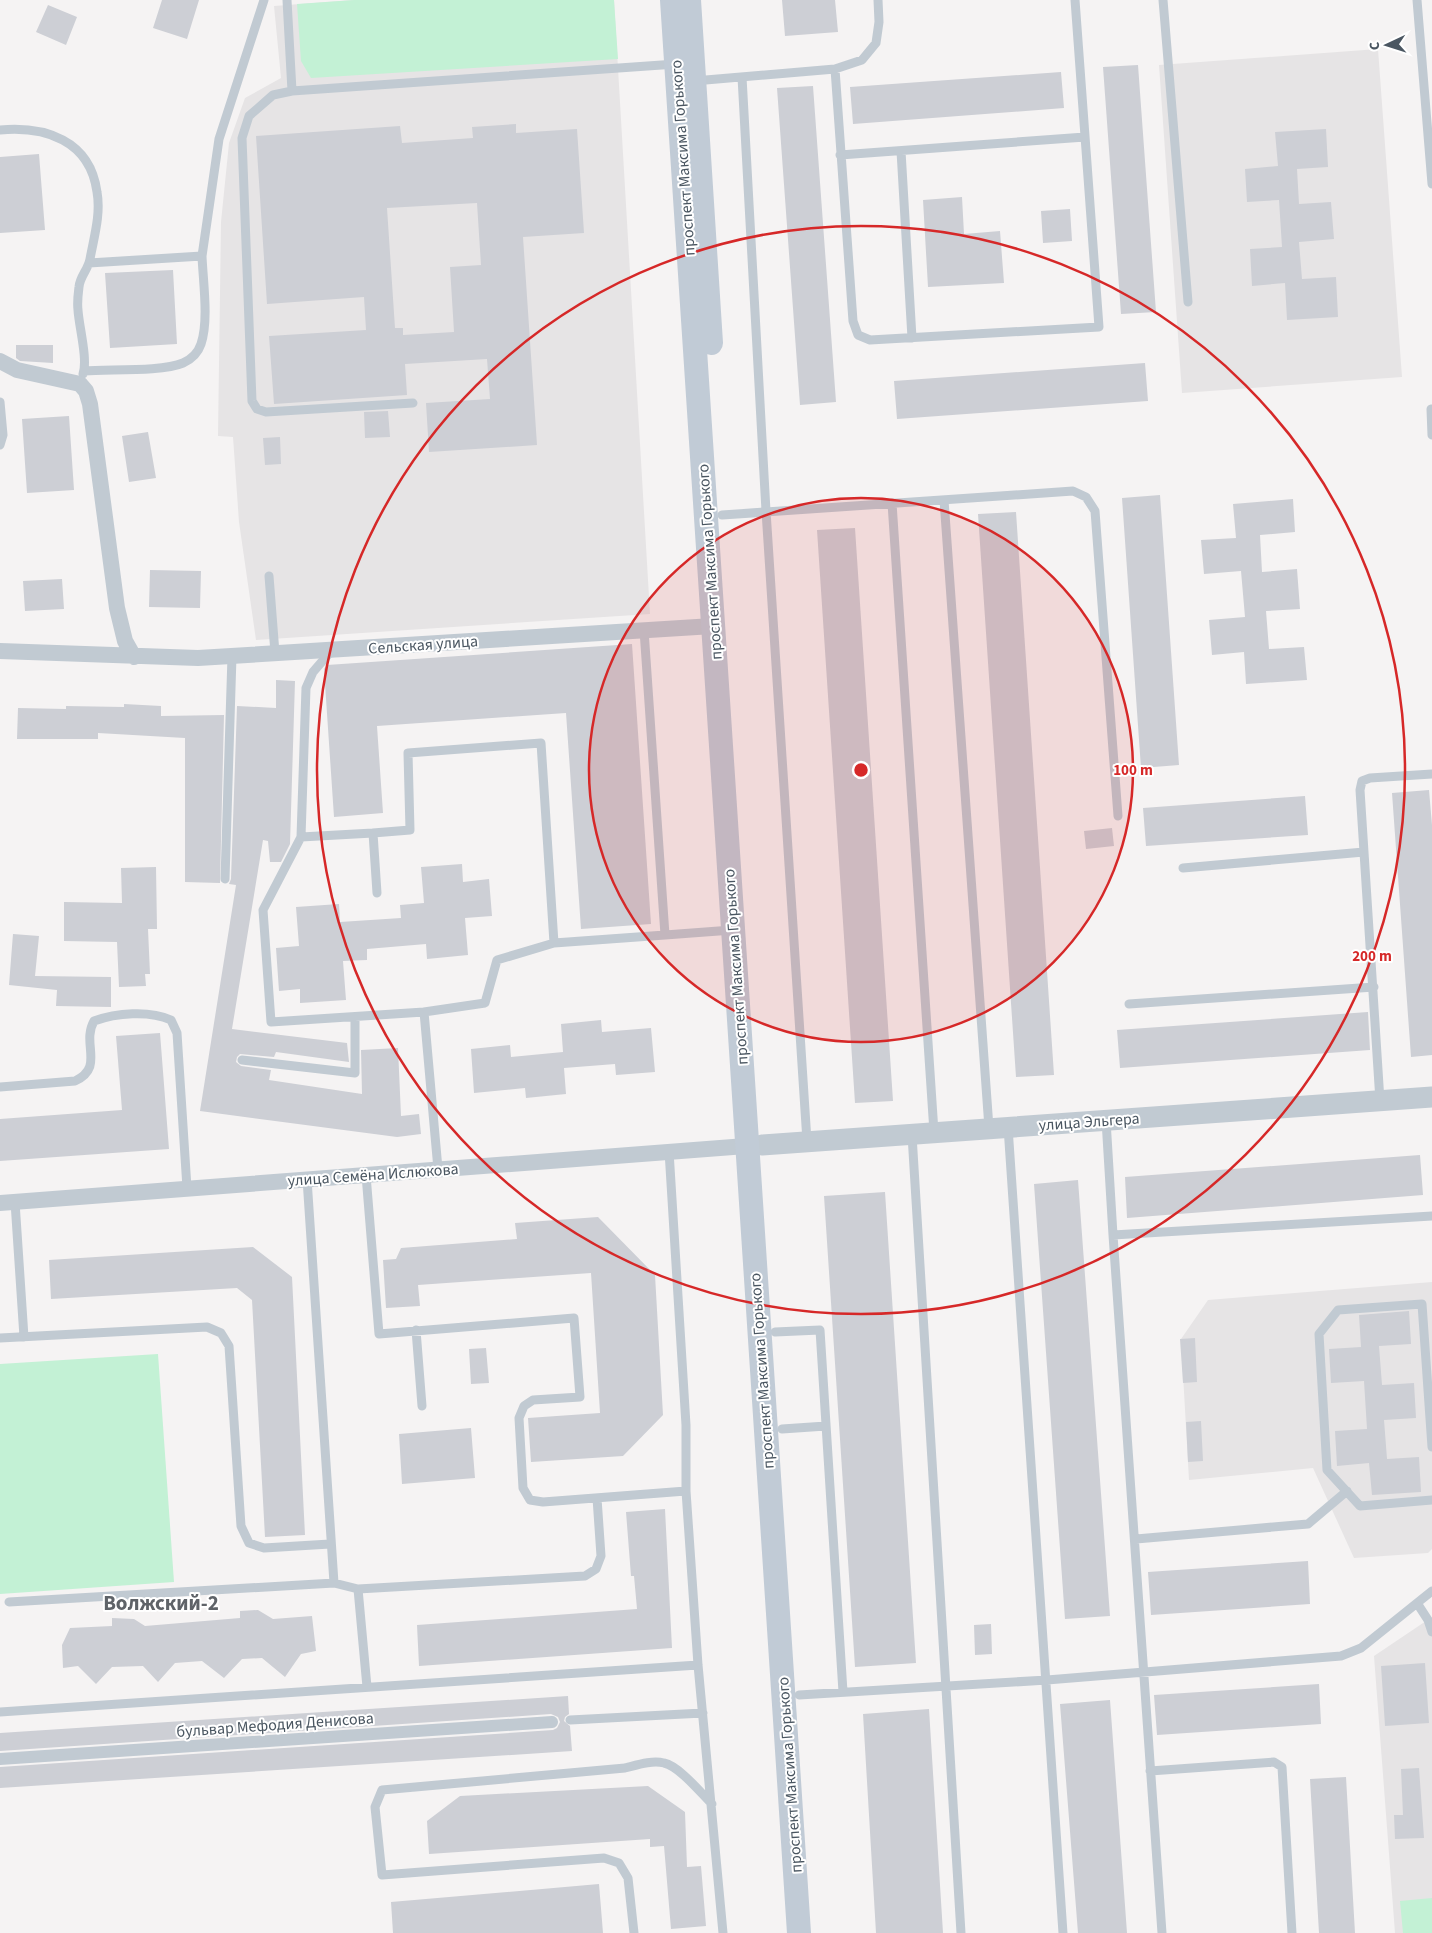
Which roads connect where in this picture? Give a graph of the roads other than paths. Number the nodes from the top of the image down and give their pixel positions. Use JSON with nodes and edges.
{"nodes":[{"id":1,"x":264,"y":0,"type":"edge"},
{"id":2,"x":286,"y":0,"type":"edge"},
{"id":3,"x":672,"y":0,"type":"edge"},
{"id":4,"x":689,"y":0,"type":"edge"},
{"id":5,"x":878,"y":0,"type":"edge"},
{"id":6,"x":1075,"y":0,"type":"edge"},
{"id":7,"x":1163,"y":0,"type":"edge"},
{"id":8,"x":1418,"y":0,"type":"edge"},
{"id":9,"x":676,"y":64,"type":"junction"},
{"id":10,"x":835,"y":69,"type":"junction"},
{"id":11,"x":742,"y":76,"type":"junction"},
{"id":12,"x":694,"y":81,"type":"junction"},
{"id":13,"x":292,"y":90,"type":"junction"},
{"id":14,"x":0,"y":130,"type":"edge"},
{"id":15,"x":1085,"y":137,"type":"junction"},
{"id":16,"x":901,"y":151,"type":"junction"},
{"id":17,"x":840,"y":155,"type":"junction"},
{"id":18,"x":1432,"y":184,"type":"edge"},
{"id":19,"x":202,"y":256,"type":"junction"},
{"id":20,"x":89,"y":263,"type":"junction"},
{"id":21,"x":1188,"y":302,"type":"dead end"},
{"id":22,"x":912,"y":338,"type":"junction"},
{"id":23,"x":0,"y":361,"type":"edge"},
{"id":24,"x":82,"y":377,"type":"junction"},
{"id":25,"x":0,"y":402,"type":"edge"},
{"id":26,"x":413,"y":403,"type":"dead end"},
{"id":27,"x":1431,"y":409,"type":"edge"},
{"id":28,"x":1432,"y":435,"type":"edge"},
{"id":29,"x":0,"y":445,"type":"edge"},
{"id":30,"x":944,"y":500,"type":"junction"},
{"id":31,"x":892,"y":503,"type":"junction"},
{"id":32,"x":766,"y":511,"type":"junction"},
{"id":33,"x":714,"y":515,"type":"junction"},
{"id":34,"x":269,"y":576,"type":"dead end"},
{"id":35,"x":721,"y":625,"type":"junction"},
{"id":36,"x":644,"y":630,"type":"junction"},
{"id":37,"x":333,"y":650,"type":"junction"},
{"id":38,"x":0,"y":651,"type":"edge"},
{"id":39,"x":275,"y":653,"type":"junction"},
{"id":40,"x":232,"y":656,"type":"junction"},
{"id":41,"x":134,"y":657,"type":"junction"},
{"id":42,"x":1432,"y":774,"type":"edge"},
{"id":43,"x":1118,"y":816,"type":"dead end"},
{"id":44,"x":373,"y":833,"type":"junction"},
{"id":45,"x":301,"y":837,"type":"junction"},
{"id":46,"x":1364,"y":852,"type":"junction"},
{"id":47,"x":1182,"y":868,"type":"dead end"},
{"id":48,"x":225,"y":879,"type":"dead end"},
{"id":49,"x":378,"y":893,"type":"dead end"},
{"id":50,"x":732,"y":930,"type":"junction"},
{"id":51,"x":665,"y":935,"type":"junction"},
{"id":52,"x":554,"y":943,"type":"junction"},
{"id":53,"x":1374,"y":987,"type":"junction"},
{"id":54,"x":1130,"y":1004,"type":"dead end"},
{"id":55,"x":424,"y":1012,"type":"junction"},
{"id":56,"x":355,"y":1017,"type":"junction"},
{"id":57,"x":242,"y":1060,"type":"dead end"},
{"id":58,"x":0,"y":1087,"type":"edge"},
{"id":59,"x":1432,"y":1098,"type":"edge"},
{"id":60,"x":1380,"y":1101,"type":"junction"},
{"id":61,"x":1106,"y":1120,"type":"junction"},
{"id":62,"x":999,"y":1128,"type":"junction"},
{"id":63,"x":934,"y":1132,"type":"junction"},
{"id":64,"x":912,"y":1134,"type":"junction"},
{"id":65,"x":807,"y":1141,"type":"junction"},
{"id":66,"x":754,"y":1145,"type":"junction"},
{"id":67,"x":669,"y":1151,"type":"junction"},
{"id":68,"x":438,"y":1169,"type":"junction"},
{"id":69,"x":366,"y":1174,"type":"junction"},
{"id":70,"x":307,"y":1179,"type":"junction"},
{"id":71,"x":187,"y":1188,"type":"junction"},
{"id":72,"x":8,"y":1202,"type":"edge"},
{"id":73,"x":1432,"y":1216,"type":"edge"},
{"id":74,"x":1113,"y":1234,"type":"junction"},
{"id":75,"x":416,"y":1330,"type":"junction"},
{"id":76,"x":775,"y":1332,"type":"junction"},
{"id":77,"x":24,"y":1337,"type":"junction"},
{"id":78,"x":0,"y":1338,"type":"edge"},
{"id":79,"x":422,"y":1406,"type":"dead end"},
{"id":80,"x":826,"y":1426,"type":"junction"},
{"id":81,"x":782,"y":1429,"type":"junction"},
{"id":82,"x":1432,"y":1448,"type":"edge"},
{"id":83,"x":686,"y":1491,"type":"junction"},
{"id":84,"x":1347,"y":1491,"type":"junction"},
{"id":85,"x":597,"y":1498,"type":"junction"},
{"id":86,"x":1432,"y":1500,"type":"edge"},
{"id":87,"x":1136,"y":1539,"type":"junction"},
{"id":88,"x":330,"y":1544,"type":"junction"},
{"id":89,"x":334,"y":1583,"type":"junction"},
{"id":90,"x":358,"y":1589,"type":"junction"},
{"id":91,"x":1432,"y":1591,"type":"edge"},
{"id":92,"x":9,"y":1602,"type":"dead end"},
{"id":93,"x":1417,"y":1604,"type":"junction"},
{"id":94,"x":1432,"y":1632,"type":"edge"},
{"id":95,"x":698,"y":1665,"type":"junction"},
{"id":96,"x":1144,"y":1671,"type":"junction"},
{"id":97,"x":1047,"y":1680,"type":"junction"},
{"id":98,"x":947,"y":1686,"type":"junction"},
{"id":99,"x":366,"y":1687,"type":"junction"},
{"id":100,"x":844,"y":1692,"type":"junction"},
{"id":101,"x":791,"y":1696,"type":"junction"},
{"id":102,"x":0,"y":1712,"type":"edge"},
{"id":103,"x":703,"y":1713,"type":"junction"},
{"id":104,"x":570,"y":1720,"type":"dead end"},
{"id":105,"x":552,"y":1722,"type":"dead end"},
{"id":106,"x":0,"y":1759,"type":"edge"},
{"id":107,"x":1150,"y":1771,"type":"junction"},
{"id":108,"x":712,"y":1804,"type":"junction"},
{"id":109,"x":634,"y":1933,"type":"edge"},
{"id":110,"x":723,"y":1933,"type":"edge"},
{"id":111,"x":799,"y":1933,"type":"edge"},
{"id":112,"x":815,"y":1933,"type":"edge"},
{"id":113,"x":961,"y":1933,"type":"edge"},
{"id":114,"x":1063,"y":1933,"type":"edge"},
{"id":115,"x":1162,"y":1933,"type":"edge"},
{"id":116,"x":1292,"y":1933,"type":"edge"}],
"edges":[{"from":1,"to":19,"type":"lane"},
{"from":2,"to":13,"type":"lane"},
{"from":3,"to":9,"type":"main road","name":"проспект Максима Горького"},
{"from":4,"to":12,"type":"main road","name":"проспект Максима Горького"},
{"from":5,"to":10,"type":"lane"},
{"from":6,"to":15,"type":"lane"},
{"from":7,"to":21,"type":"lane"},
{"from":8,"to":18,"type":"lane"},
{"from":9,"to":13,"type":"lane"},
{"from":9,"to":33,"type":"main road","name":"проспект Максима Горького"},
{"from":10,"to":11,"type":"lane"},
{"from":10,"to":17,"type":"lane"},
{"from":11,"to":12,"type":"lane"},
{"from":11,"to":32,"type":"lane"},
{"from":12,"to":33,"type":"main road","name":"проспект Максима Горького"},
{"from":13,"to":26,"type":"lane"},
{"from":14,"to":20,"type":"lane"},
{"from":15,"to":16,"type":"lane"},
{"from":15,"to":22,"type":"lane"},
{"from":16,"to":17,"type":"lane"},
{"from":16,"to":22,"type":"lane"},
{"from":17,"to":22,"type":"lane"},
{"from":19,"to":20,"type":"lane"},
{"from":19,"to":24,"type":"lane"},
{"from":20,"to":24,"type":"lane"},
{"from":23,"to":24,"type":"street"},
{"from":24,"to":41,"type":"street"},
{"from":25,"to":29,"type":"lane"},
{"from":27,"to":28,"type":"lane"},
{"from":30,"to":31,"type":"lane"},
{"from":30,"to":43,"type":"lane"},
{"from":30,"to":62,"type":"lane"},
{"from":31,"to":32,"type":"lane"},
{"from":31,"to":63,"type":"lane"},
{"from":32,"to":33,"type":"lane"},
{"from":32,"to":65,"type":"lane"},
{"from":33,"to":35,"type":"main road","name":"проспект Максима Горького"},
{"from":34,"to":39,"type":"lane"},
{"from":35,"to":36,"type":"street","name":"Сельская улица"},
{"from":35,"to":50,"type":"main road","name":"проспект Максима Горького"},
{"from":35,"to":66,"type":"main road","name":"проспект Максима Горького"},
{"from":36,"to":37,"type":"street","name":"Сельская улица"},
{"from":36,"to":51,"type":"lane"},
{"from":37,"to":39,"type":"street","name":"Сельская улица"},
{"from":37,"to":45,"type":"lane"},
{"from":38,"to":41,"type":"street","name":"Сельская улица"},
{"from":39,"to":40,"type":"street","name":"Сельская улица"},
{"from":40,"to":41,"type":"street","name":"Сельская улица"},
{"from":40,"to":48,"type":"lane"},
{"from":42,"to":46,"type":"lane"},
{"from":44,"to":45,"type":"lane"},
{"from":44,"to":49,"type":"lane"},
{"from":44,"to":52,"type":"lane"},
{"from":45,"to":56,"type":"lane"},
{"from":46,"to":47,"type":"lane"},
{"from":46,"to":53,"type":"lane"},
{"from":50,"to":51,"type":"lane"},
{"from":50,"to":66,"type":"main road","name":"проспект Максима Горького"},
{"from":51,"to":52,"type":"lane"},
{"from":52,"to":55,"type":"lane"},
{"from":53,"to":54,"type":"lane"},
{"from":53,"to":60,"type":"lane"},
{"from":55,"to":56,"type":"lane"},
{"from":55,"to":68,"type":"lane"},
{"from":56,"to":57,"type":"lane"},
{"from":58,"to":71,"type":"lane"},
{"from":59,"to":60,"type":"street","name":"улица Эльгера"},
{"from":60,"to":61,"type":"street","name":"улица Эльгера"},
{"from":61,"to":62,"type":"street","name":"улица Эльгера"},
{"from":61,"to":74,"type":"lane"},
{"from":62,"to":63,"type":"street","name":"улица Эльгера"},
{"from":62,"to":97,"type":"lane"},
{"from":63,"to":64,"type":"street","name":"улица Эльгера"},
{"from":64,"to":65,"type":"street","name":"улица Эльгера"},
{"from":64,"to":98,"type":"lane"},
{"from":65,"to":66,"type":"street","name":"улица Эльгера"},
{"from":66,"to":67,"type":"street","name":"улица Семёна Ислюкова"},
{"from":66,"to":76,"type":"main road","name":"проспект Максима Горького"},
{"from":66,"to":101,"type":"main road","name":"проспект Максима Горького"},
{"from":67,"to":68,"type":"street","name":"улица Семёна Ислюкова"},
{"from":67,"to":83,"type":"lane"},
{"from":68,"to":69,"type":"street","name":"улица Семёна Ислюкова"},
{"from":69,"to":70,"type":"street","name":"улица Семёна Ислюкова"},
{"from":69,"to":75,"type":"lane"},
{"from":70,"to":71,"type":"street","name":"улица Семёна Ислюкова"},
{"from":70,"to":88,"type":"lane"},
{"from":71,"to":72,"type":"street","name":"улица Семёна Ислюкова"},
{"from":72,"to":77,"type":"lane"},
{"from":73,"to":74,"type":"lane"},
{"from":74,"to":87,"type":"lane"},
{"from":75,"to":79,"type":"lane"},
{"from":75,"to":85,"type":"lane"},
{"from":76,"to":80,"type":"lane"},
{"from":76,"to":81,"type":"main road","name":"проспект Максима Горького"},
{"from":77,"to":78,"type":"lane"},
{"from":77,"to":88,"type":"lane"},
{"from":80,"to":81,"type":"lane"},
{"from":80,"to":100,"type":"lane"},
{"from":81,"to":101,"type":"main road","name":"проспект Максима Горького"},
{"from":82,"to":84,"type":"lane"},
{"from":83,"to":85,"type":"lane"},
{"from":83,"to":95,"type":"lane"},
{"from":84,"to":86,"type":"lane"},
{"from":84,"to":87,"type":"lane"},
{"from":85,"to":90,"type":"lane"},
{"from":87,"to":96,"type":"lane"},
{"from":88,"to":89,"type":"lane"},
{"from":89,"to":90,"type":"lane"},
{"from":89,"to":92,"type":"lane"},
{"from":90,"to":99,"type":"lane"},
{"from":91,"to":93,"type":"lane"},
{"from":93,"to":94,"type":"lane"},
{"from":93,"to":96,"type":"lane"},
{"from":95,"to":99,"type":"lane"},
{"from":95,"to":103,"type":"lane"},
{"from":96,"to":97,"type":"lane"},
{"from":96,"to":107,"type":"lane"},
{"from":97,"to":98,"type":"lane"},
{"from":97,"to":114,"type":"lane"},
{"from":98,"to":100,"type":"lane"},
{"from":98,"to":113,"type":"lane"},
{"from":99,"to":102,"type":"lane"},
{"from":100,"to":101,"type":"lane"},
{"from":101,"to":111,"type":"main road","name":"проспект Максима Горького"},
{"from":101,"to":112,"type":"main road","name":"проспект Максима Горького"},
{"from":103,"to":104,"type":"lane"},
{"from":103,"to":108,"type":"lane"},
{"from":105,"to":106,"type":"street","name":"бульвар Мефодия Денисова"},
{"from":107,"to":115,"type":"lane"},
{"from":107,"to":116,"type":"lane"},
{"from":108,"to":109,"type":"lane"},
{"from":108,"to":110,"type":"lane"}]}
